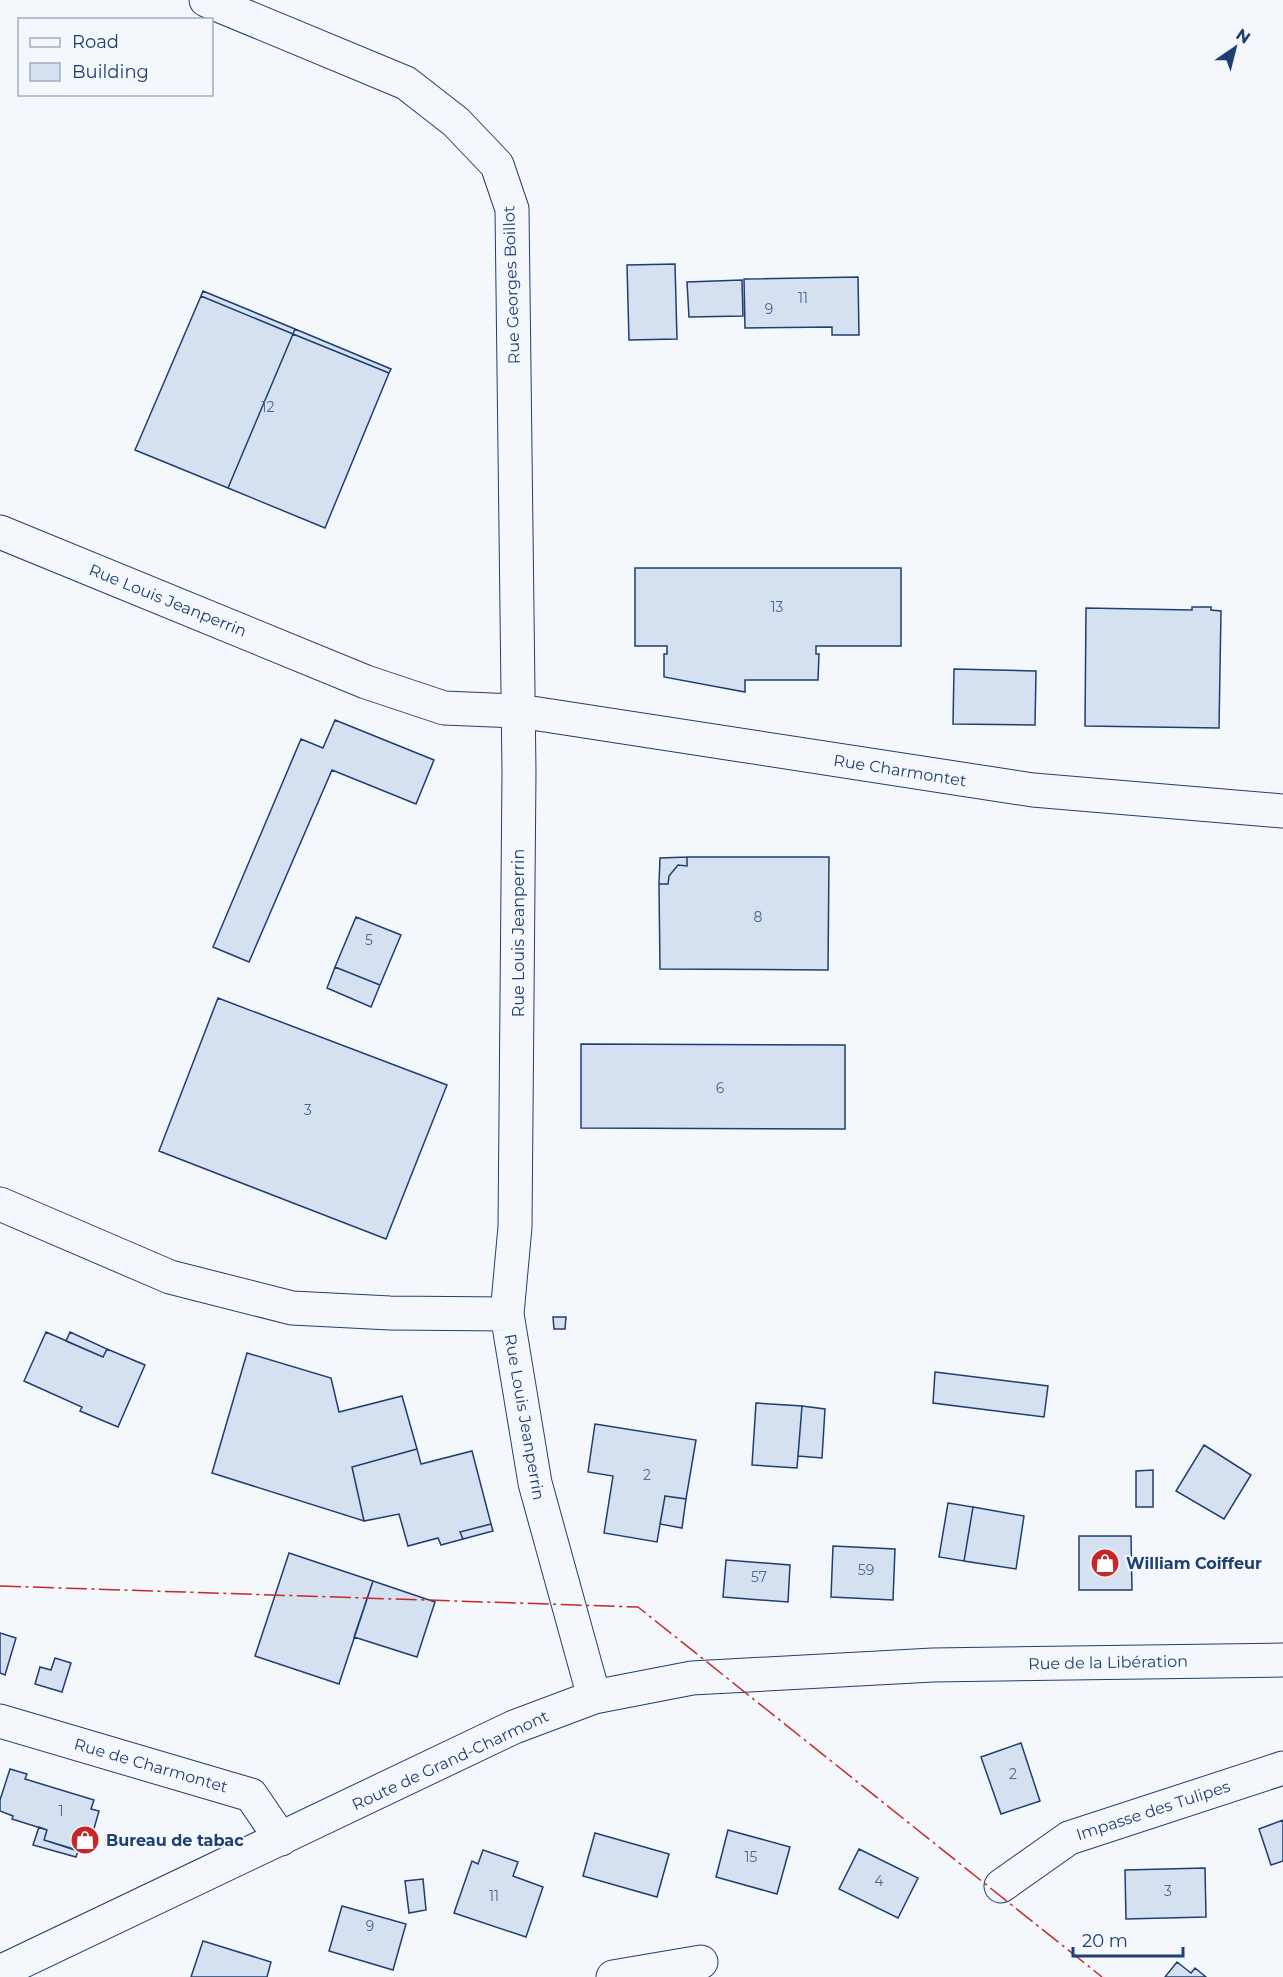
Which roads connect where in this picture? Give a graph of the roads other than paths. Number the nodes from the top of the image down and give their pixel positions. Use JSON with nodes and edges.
{"nodes":[{"id":1,"x":206,"y":0,"type":"edge"},
{"id":2,"x":0,"y":532,"type":"edge"},
{"id":3,"x":519,"y":711,"type":"junction"},
{"id":4,"x":1283,"y":812,"type":"edge"},
{"id":5,"x":0,"y":1204,"type":"edge"},
{"id":6,"x":507,"y":1314,"type":"junction"},
{"id":7,"x":1283,"y":1660,"type":"edge"},
{"id":8,"x":933,"y":1665,"type":"joint"},
{"id":9,"x":594,"y":1697,"type":"junction"},
{"id":10,"x":0,"y":1721,"type":"edge"},
{"id":11,"x":1283,"y":1768,"type":"edge"},
{"id":12,"x":280,"y":1839,"type":"junction"},
{"id":13,"x":1001,"y":1886,"type":"dead end"},
{"id":14,"x":701,"y":1962,"type":"dead end"},
{"id":15,"x":0,"y":1972,"type":"edge"},
{"id":16,"x":614,"y":1977,"type":"edge"}],
"edges":[{"from":1,"to":3,"type":"street","name":"Rue Georges Boillot"},
{"from":2,"to":3,"type":"street","name":"Rue Louis Jeanperrin"},
{"from":3,"to":4,"type":"street","name":"Rue Charmontet"},
{"from":3,"to":6,"type":"street","name":"Rue Louis Jeanperrin"},
{"from":5,"to":6,"type":"street"},
{"from":6,"to":9,"type":"street","name":"Rue Louis Jeanperrin"},
{"from":7,"to":8,"type":"street","name":"Rue de la Libération"},
{"from":8,"to":9,"type":"street","name":"Route de Grand-Charmont"},
{"from":9,"to":12,"type":"street","name":"Route de Grand-Charmont"},
{"from":10,"to":12,"type":"street","name":"Rue de Charmontet"},
{"from":11,"to":13,"type":"street","name":"Impasse des Tulipes"},
{"from":12,"to":15,"type":"street","name":"Route de Grand-Charmont"},
{"from":14,"to":16,"type":"street"}]}
